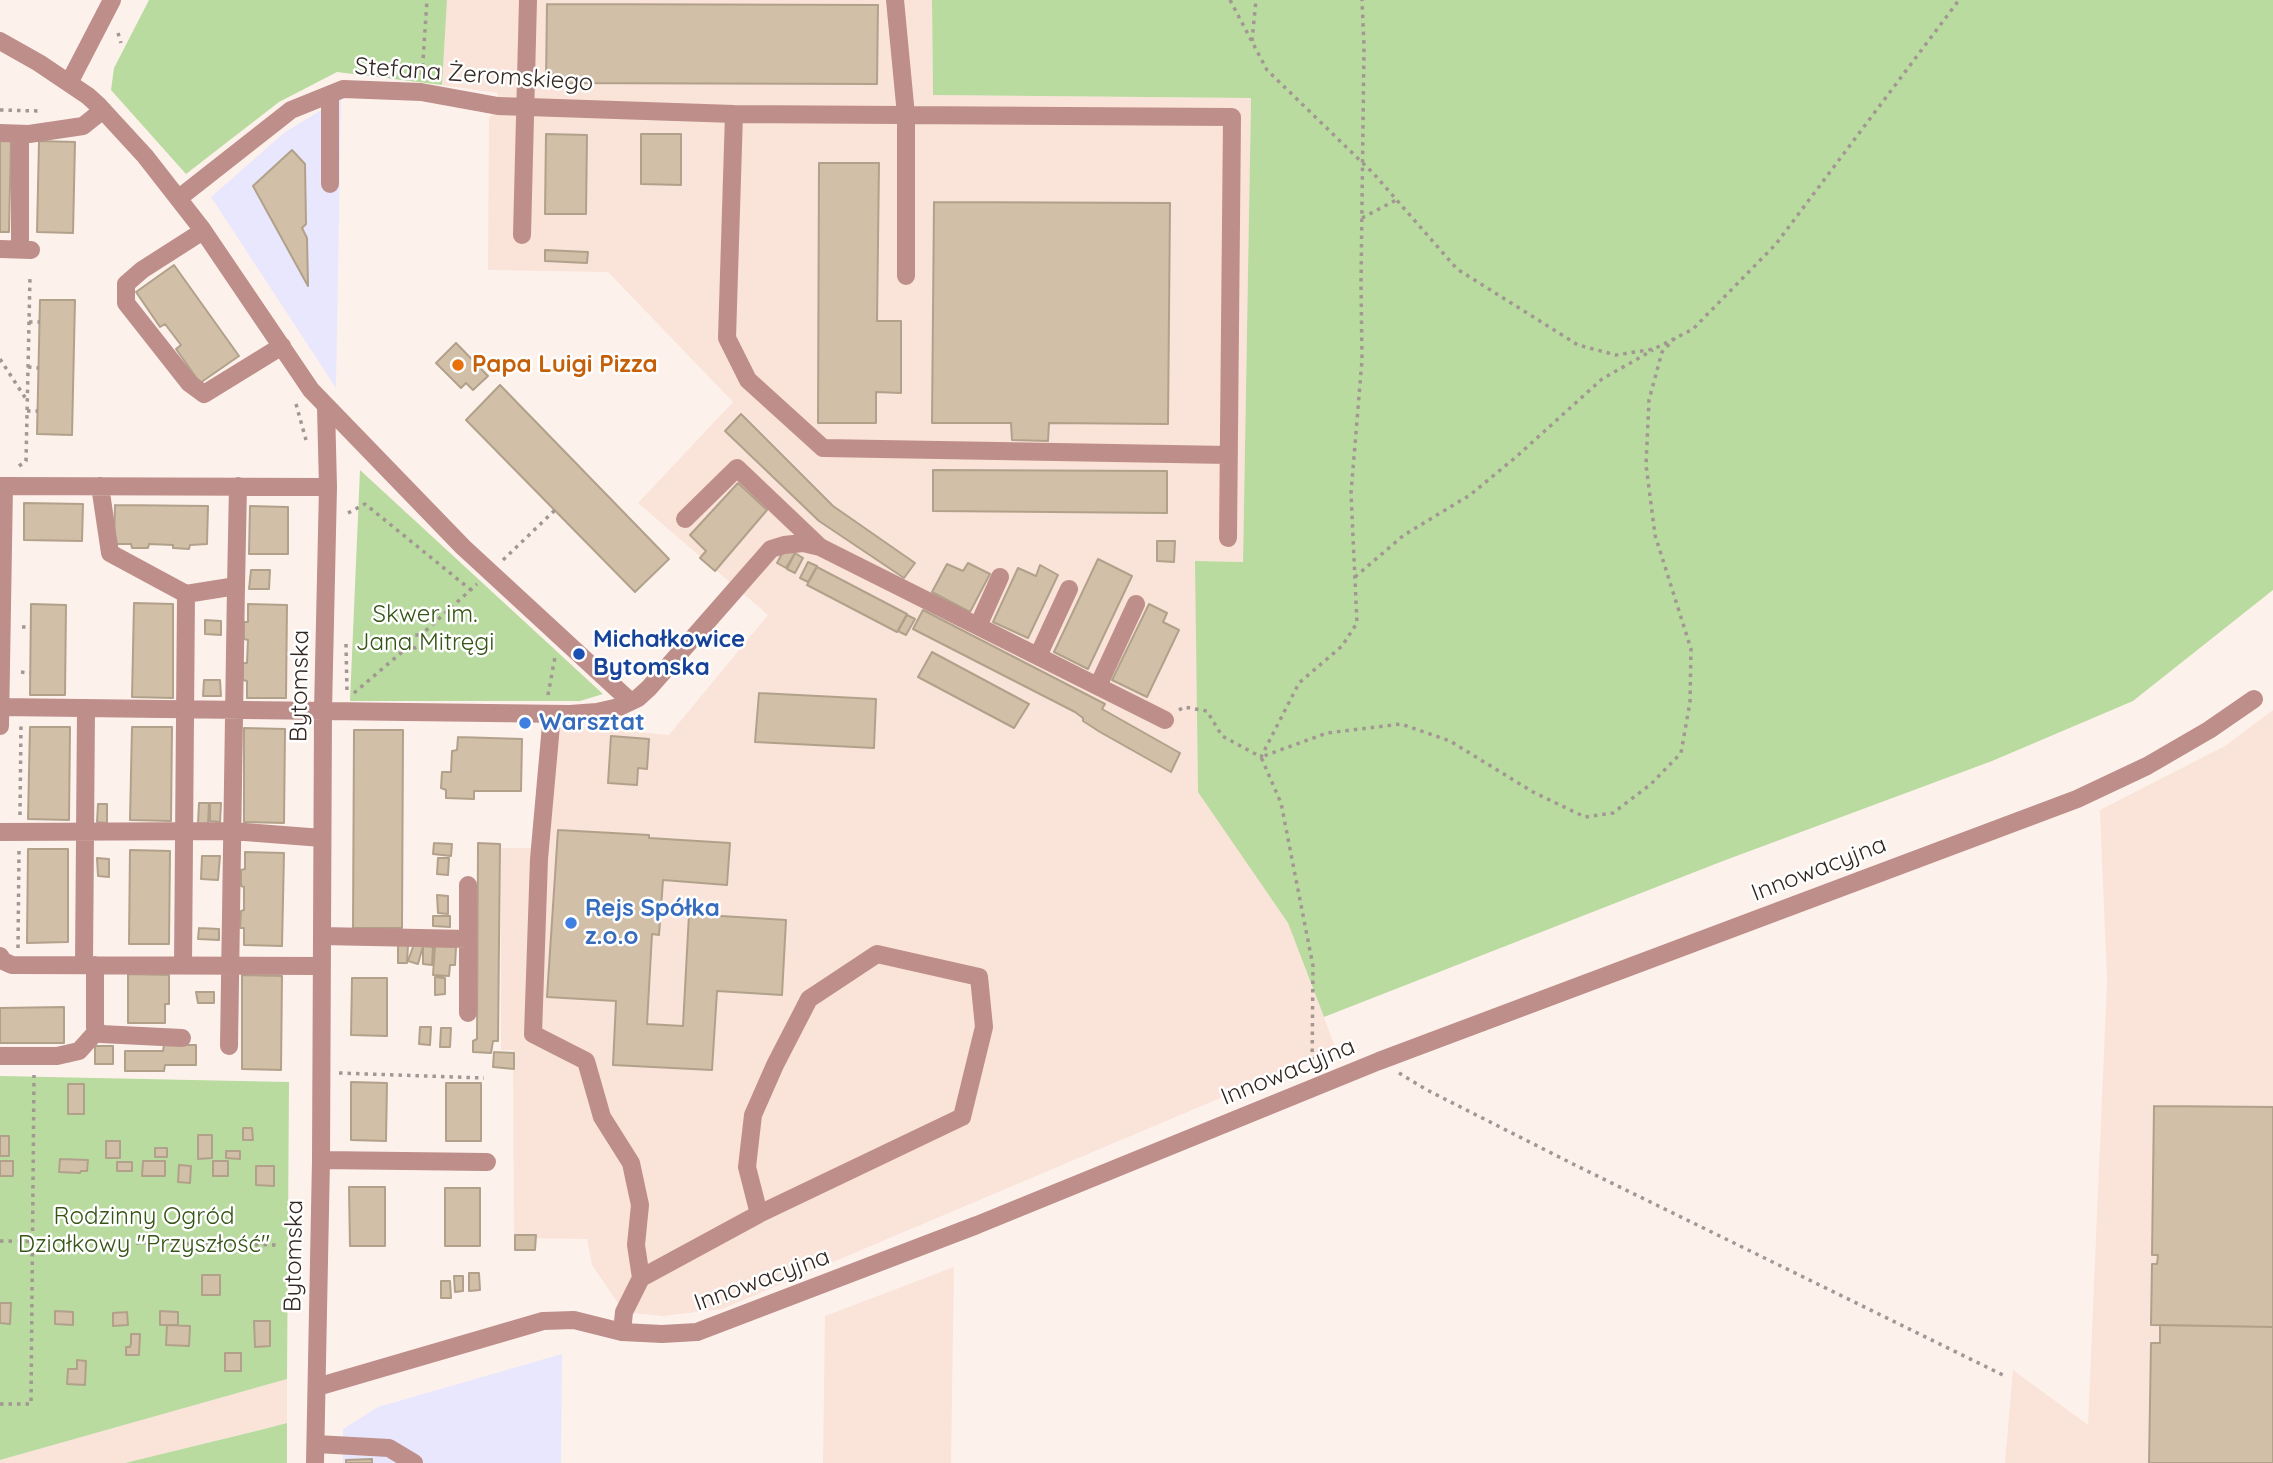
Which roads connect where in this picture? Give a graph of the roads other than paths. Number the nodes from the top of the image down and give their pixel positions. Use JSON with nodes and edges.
{"nodes":[{"id":1,"x":112,"y":0,"type":"edge"},
{"id":2,"x":528,"y":0,"type":"edge"},
{"id":3,"x":895,"y":0,"type":"edge"},
{"id":4,"x":0,"y":41,"type":"edge"},
{"id":5,"x":68,"y":83,"type":"junction"},
{"id":6,"x":330,"y":95,"type":"junction"},
{"id":7,"x":524,"y":106,"type":"junction"},
{"id":8,"x":103,"y":110,"type":"junction"},
{"id":9,"x":734,"y":114,"type":"junction"},
{"id":10,"x":906,"y":115,"type":"junction"},
{"id":11,"x":0,"y":134,"type":"edge"},
{"id":12,"x":20,"y":134,"type":"junction"},
{"id":13,"x":330,"y":184,"type":"dead end"},
{"id":14,"x":179,"y":198,"type":"junction"},
{"id":15,"x":204,"y":231,"type":"junction"},
{"id":16,"x":522,"y":235,"type":"dead end"},
{"id":17,"x":0,"y":249,"type":"edge"},
{"id":18,"x":906,"y":276,"type":"dead end"},
{"id":19,"x":282,"y":346,"type":"junction"},
{"id":20,"x":326,"y":407,"type":"junction"},
{"id":21,"x":1229,"y":455,"type":"junction"},
{"id":22,"x":2,"y":486,"type":"edge"},
{"id":23,"x":100,"y":486,"type":"junction"},
{"id":24,"x":238,"y":486,"type":"junction"},
{"id":25,"x":328,"y":487,"type":"junction"},
{"id":26,"x":685,"y":519,"type":"dead end"},
{"id":27,"x":1228,"y":538,"type":"dead end"},
{"id":28,"x":820,"y":547,"type":"junction"},
{"id":29,"x":1000,"y":577,"type":"dead end"},
{"id":30,"x":236,"y":586,"type":"junction"},
{"id":31,"x":1069,"y":589,"type":"dead end"},
{"id":32,"x":186,"y":593,"type":"junction"},
{"id":33,"x":1136,"y":604,"type":"dead end"},
{"id":34,"x":978,"y":626,"type":"junction"},
{"id":35,"x":1038,"y":656,"type":"junction"},
{"id":36,"x":1098,"y":686,"type":"junction"},
{"id":37,"x":2254,"y":699,"type":"dead end"},
{"id":38,"x":630,"y":701,"type":"junction"},
{"id":39,"x":0,"y":707,"type":"edge"},
{"id":40,"x":86,"y":708,"type":"junction"},
{"id":41,"x":187,"y":709,"type":"junction"},
{"id":42,"x":234,"y":710,"type":"junction"},
{"id":43,"x":323,"y":711,"type":"junction"},
{"id":44,"x":548,"y":714,"type":"junction"},
{"id":45,"x":1165,"y":720,"type":"road end"},
{"id":46,"x":0,"y":726,"type":"edge"},
{"id":47,"x":185,"y":831,"type":"junction"},
{"id":48,"x":232,"y":831,"type":"junction"},
{"id":49,"x":0,"y":832,"type":"edge"},
{"id":50,"x":85,"y":832,"type":"junction"},
{"id":51,"x":322,"y":838,"type":"junction"},
{"id":52,"x":468,"y":885,"type":"dead end"},
{"id":53,"x":322,"y":936,"type":"junction"},
{"id":54,"x":468,"y":939,"type":"junction"},
{"id":55,"x":0,"y":956,"type":"edge"},
{"id":56,"x":89,"y":965,"type":"junction"},
{"id":57,"x":183,"y":965,"type":"junction"},
{"id":58,"x":230,"y":965,"type":"junction"},
{"id":59,"x":321,"y":965,"type":"junction"},
{"id":60,"x":468,"y":1013,"type":"dead end"},
{"id":61,"x":97,"y":1031,"type":"junction"},
{"id":62,"x":182,"y":1038,"type":"dead end"},
{"id":63,"x":229,"y":1046,"type":"dead end"},
{"id":64,"x":0,"y":1056,"type":"edge"},
{"id":65,"x":321,"y":1160,"type":"junction"},
{"id":66,"x":487,"y":1162,"type":"dead end"},
{"id":67,"x":759,"y":1214,"type":"junction"},
{"id":68,"x":641,"y":1278,"type":"junction"},
{"id":69,"x":622,"y":1332,"type":"junction"},
{"id":70,"x":317,"y":1387,"type":"junction"},
{"id":71,"x":316,"y":1444,"type":"junction"},
{"id":72,"x":315,"y":1463,"type":"edge"},
{"id":73,"x":414,"y":1463,"type":"edge"}],
"edges":[{"from":1,"to":5,"type":"street"},
{"from":2,"to":7,"type":"street"},
{"from":3,"to":10,"type":"street"},
{"from":4,"to":5,"type":"street"},
{"from":5,"to":8,"type":"street"},
{"from":6,"to":7,"type":"street","name":"Stefana Żeromskiego"},
{"from":6,"to":13,"type":"street"},
{"from":6,"to":14,"type":"street","name":"Stefana Żeromskiego"},
{"from":7,"to":9,"type":"street","name":"Stefana Żeromskiego"},
{"from":7,"to":16,"type":"street"},
{"from":8,"to":12,"type":"street"},
{"from":8,"to":14,"type":"street"},
{"from":9,"to":10,"type":"street","name":"Stefana Żeromskiego"},
{"from":9,"to":21,"type":"street"},
{"from":10,"to":18,"type":"street"},
{"from":10,"to":21,"type":"street","name":"Stefana Żeromskiego"},
{"from":11,"to":12,"type":"street"},
{"from":12,"to":17,"type":"street"},
{"from":14,"to":15,"type":"street"},
{"from":15,"to":19,"type":"street"},
{"from":15,"to":19,"type":"street"},
{"from":19,"to":20,"type":"street"},
{"from":20,"to":25,"type":"street","name":"Bytomska"},
{"from":20,"to":38,"type":"street"},
{"from":21,"to":27,"type":"street"},
{"from":22,"to":23,"type":"street"},
{"from":22,"to":39,"type":"street"},
{"from":23,"to":24,"type":"street"},
{"from":23,"to":32,"type":"street"},
{"from":24,"to":25,"type":"street"},
{"from":24,"to":30,"type":"street"},
{"from":25,"to":43,"type":"street","name":"Bytomska"},
{"from":26,"to":28,"type":"street"},
{"from":28,"to":34,"type":"street"},
{"from":28,"to":38,"type":"street"},
{"from":29,"to":34,"type":"street"},
{"from":30,"to":32,"type":"street"},
{"from":30,"to":42,"type":"street"},
{"from":31,"to":35,"type":"street"},
{"from":32,"to":41,"type":"street"},
{"from":33,"to":36,"type":"street"},
{"from":34,"to":35,"type":"street"},
{"from":35,"to":36,"type":"street"},
{"from":36,"to":45,"type":"street"},
{"from":37,"to":69,"type":"street","name":"Innowacyjna"},
{"from":38,"to":44,"type":"street"},
{"from":39,"to":40,"type":"street"},
{"from":39,"to":46,"type":"street"},
{"from":40,"to":41,"type":"street"},
{"from":40,"to":50,"type":"street"},
{"from":41,"to":42,"type":"street"},
{"from":41,"to":47,"type":"street"},
{"from":42,"to":43,"type":"street"},
{"from":42,"to":48,"type":"street"},
{"from":43,"to":44,"type":"street"},
{"from":43,"to":51,"type":"street","name":"Bytomska"},
{"from":44,"to":68,"type":"street"},
{"from":47,"to":48,"type":"street"},
{"from":47,"to":50,"type":"street"},
{"from":47,"to":57,"type":"street"},
{"from":48,"to":51,"type":"street"},
{"from":48,"to":58,"type":"street"},
{"from":49,"to":50,"type":"street"},
{"from":50,"to":56,"type":"street"},
{"from":51,"to":53,"type":"street","name":"Bytomska"},
{"from":52,"to":54,"type":"street"},
{"from":53,"to":54,"type":"street"},
{"from":53,"to":59,"type":"street","name":"Bytomska"},
{"from":54,"to":60,"type":"street"},
{"from":55,"to":56,"type":"street"},
{"from":56,"to":57,"type":"street"},
{"from":56,"to":61,"type":"street"},
{"from":57,"to":58,"type":"street"},
{"from":58,"to":59,"type":"street"},
{"from":58,"to":63,"type":"street"},
{"from":59,"to":65,"type":"street","name":"Bytomska"},
{"from":61,"to":62,"type":"street"},
{"from":61,"to":64,"type":"street"},
{"from":65,"to":66,"type":"street"},
{"from":65,"to":70,"type":"street","name":"Bytomska"},
{"from":67,"to":67,"type":"street"},
{"from":67,"to":68,"type":"street"},
{"from":68,"to":69,"type":"street"},
{"from":69,"to":70,"type":"street","name":"Innowacyjna"},
{"from":70,"to":71,"type":"street","name":"Bytomska"},
{"from":71,"to":72,"type":"street","name":"Bytomska"},
{"from":71,"to":73,"type":"street"}]}
